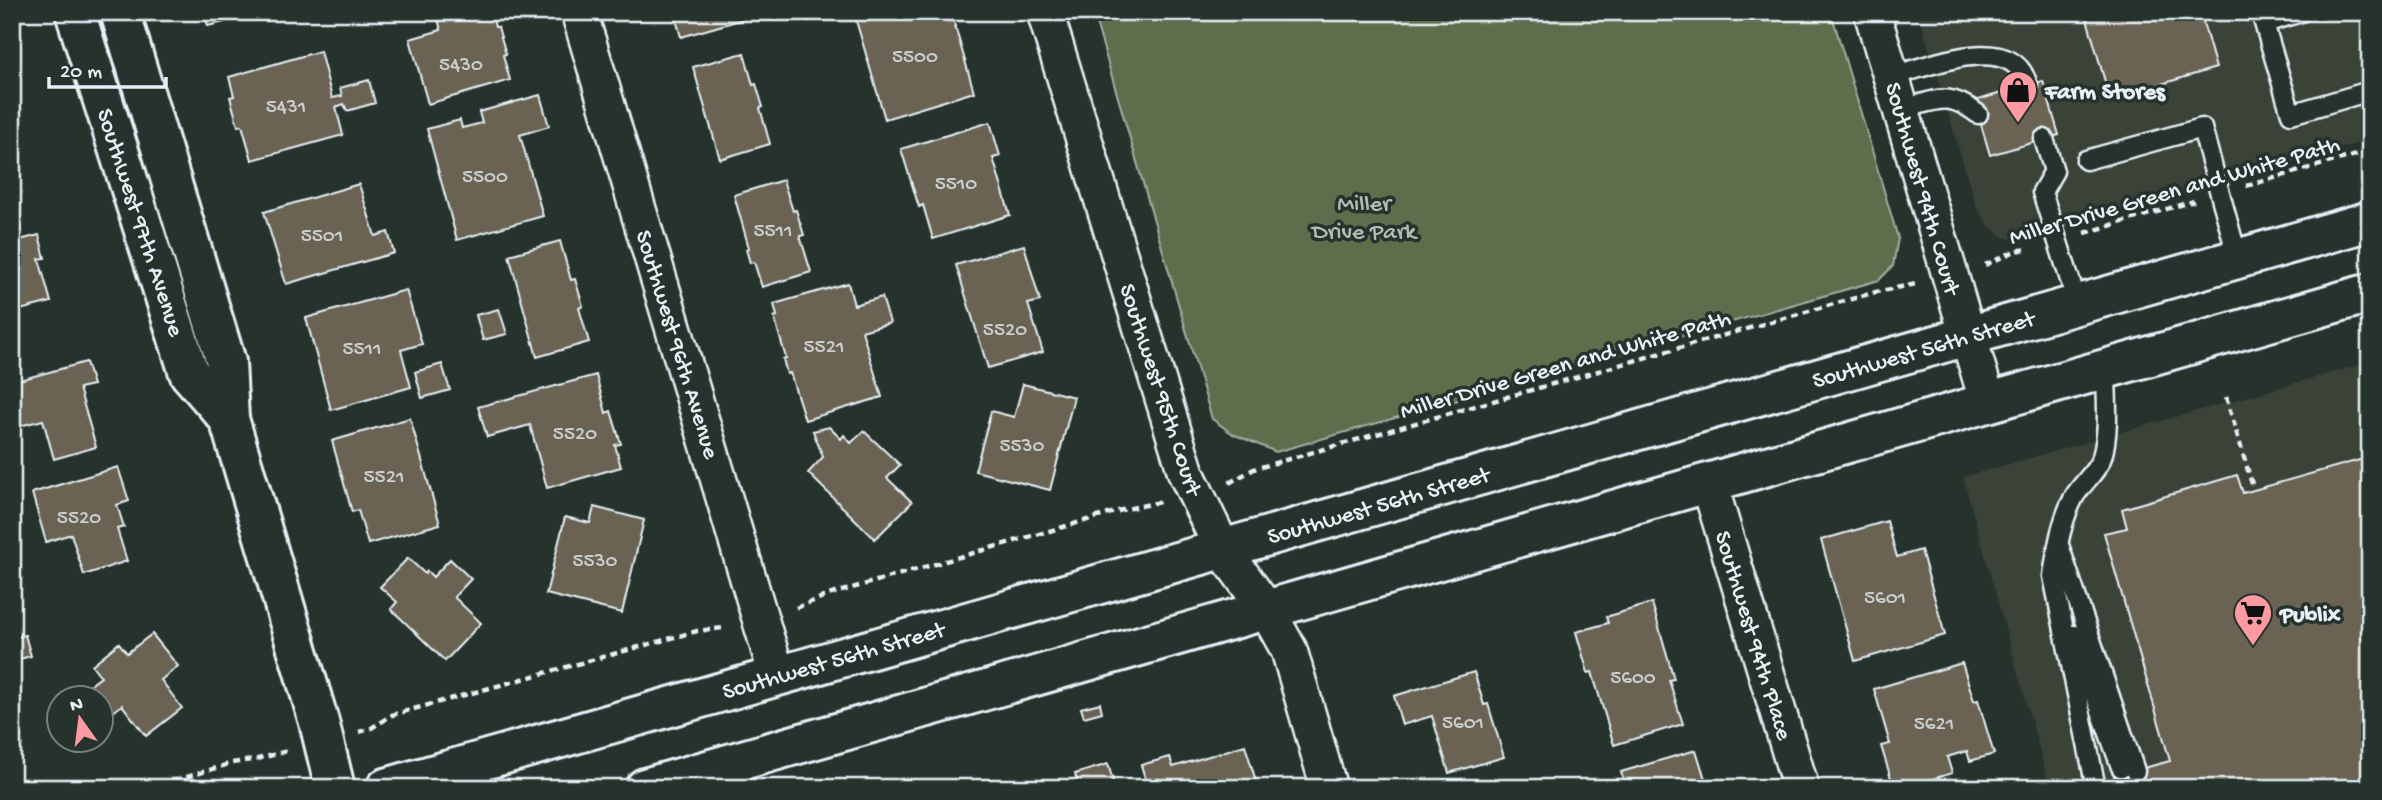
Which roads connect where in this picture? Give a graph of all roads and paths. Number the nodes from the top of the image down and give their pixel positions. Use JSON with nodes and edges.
{"nodes":[{"id":1,"x":75,"y":12,"type":"edge"},
{"id":2,"x":120,"y":12,"type":"edge"},
{"id":3,"x":579,"y":12,"type":"edge"},
{"id":4,"x":1045,"y":12,"type":"edge"},
{"id":5,"x":1872,"y":12,"type":"edge"},
{"id":6,"x":2301,"y":12,"type":"edge"},
{"id":7,"x":1892,"y":76,"type":"junction"},
{"id":8,"x":2028,"y":86,"type":"dead end"},
{"id":9,"x":2370,"y":91,"type":"edge"},
{"id":10,"x":1902,"y":109,"type":"junction"},
{"id":11,"x":1978,"y":114,"type":"dead end"},
{"id":12,"x":2044,"y":139,"type":"dead end"},
{"id":13,"x":2370,"y":151,"type":"edge"},
{"id":14,"x":2086,"y":160,"type":"dead end"},
{"id":15,"x":2220,"y":193,"type":"junction"},
{"id":16,"x":2370,"y":221,"type":"edge"},
{"id":17,"x":2057,"y":241,"type":"junction"},
{"id":18,"x":2238,"y":259,"type":"junction"},
{"id":19,"x":1989,"y":264,"type":"dead end"},
{"id":20,"x":1910,"y":286,"type":"dead end"},
{"id":21,"x":2370,"y":293,"type":"edge"},
{"id":22,"x":2078,"y":305,"type":"junction"},
{"id":23,"x":1967,"y":335,"type":"junction"},
{"id":24,"x":2106,"y":369,"type":"junction"},
{"id":25,"x":2226,"y":397,"type":"dead end"},
{"id":26,"x":1988,"y":403,"type":"junction"},
{"id":27,"x":229,"y":419,"type":"junction"},
{"id":28,"x":1231,"y":482,"type":"dead end"},
{"id":29,"x":1709,"y":483,"type":"junction"},
{"id":30,"x":2252,"y":484,"type":"dead end"},
{"id":31,"x":1147,"y":506,"type":"dead end"},
{"id":32,"x":2058,"y":541,"type":"junction"},
{"id":33,"x":1222,"y":548,"type":"junction"},
{"id":34,"x":2053,"y":576,"type":"junction"},
{"id":35,"x":802,"y":606,"type":"dead end"},
{"id":36,"x":1266,"y":610,"type":"junction"},
{"id":37,"x":720,"y":629,"type":"dead end"},
{"id":38,"x":777,"y":675,"type":"junction"},
{"id":39,"x":370,"y":729,"type":"dead end"},
{"id":40,"x":258,"y":759,"type":"dead end"},
{"id":41,"x":152,"y":788,"type":"edge"},
{"id":42,"x":335,"y":788,"type":"edge"},
{"id":43,"x":386,"y":788,"type":"edge"},
{"id":44,"x":645,"y":788,"type":"edge"},
{"id":45,"x":1329,"y":788,"type":"edge"},
{"id":46,"x":1801,"y":788,"type":"edge"},
{"id":47,"x":2096,"y":788,"type":"edge"}],
"edges":[{"from":1,"to":27,"type":"main road","name":"Southwest 97th Avenue"},
{"from":2,"to":27,"type":"main road","name":"Southwest 97th Avenue"},
{"from":3,"to":38,"type":"street","name":"Southwest 96th Avenue"},
{"from":4,"to":33,"type":"street","name":"Southwest 95th Court"},
{"from":5,"to":7,"type":"street","name":"Southwest 94th Court"},
{"from":6,"to":9,"type":"lane"},
{"from":7,"to":8,"type":"lane"},
{"from":7,"to":10,"type":"street","name":"Southwest 94th Court"},
{"from":10,"to":11,"type":"lane"},
{"from":10,"to":23,"type":"street","name":"Southwest 94th Court"},
{"from":12,"to":17,"type":"lane"},
{"from":13,"to":15,"type":"path","name":"Miller Drive Green and White Path"},
{"from":14,"to":15,"type":"lane"},
{"from":15,"to":17,"type":"path","name":"Miller Drive Green and White Path"},
{"from":15,"to":18,"type":"lane"},
{"from":16,"to":18,"type":"main road","name":"Southwest 56th Street"},
{"from":17,"to":19,"type":"path","name":"Miller Drive Green and White Path"},
{"from":17,"to":22,"type":"lane"},
{"from":18,"to":22,"type":"main road","name":"Southwest 56th Street"},
{"from":20,"to":28,"type":"path","name":"Miller Drive Green and White Path"},
{"from":21,"to":24,"type":"main road"},
{"from":22,"to":23,"type":"main road","name":"Southwest 56th Street"},
{"from":23,"to":26,"type":"street","name":"Southwest 94th Court"},
{"from":23,"to":33,"type":"main road","name":"Southwest 56th Street"},
{"from":24,"to":26,"type":"main road"},
{"from":24,"to":32,"type":"lane"},
{"from":25,"to":30,"type":"path"},
{"from":26,"to":29,"type":"main road"},
{"from":27,"to":42,"type":"main road","name":"Southwest 97th Avenue"},
{"from":29,"to":36,"type":"main road"},
{"from":29,"to":46,"type":"street","name":"Southwest 94th Place"},
{"from":31,"to":35,"type":"path"},
{"from":32,"to":34,"type":"lane"},
{"from":32,"to":34,"type":"lane"},
{"from":33,"to":36,"type":"street","name":"Southwest 95th Court"},
{"from":33,"to":38,"type":"main road","name":"Southwest 56th Street"},
{"from":34,"to":47,"type":"lane"},
{"from":36,"to":44,"type":"main road"},
{"from":36,"to":45,"type":"street","name":"Southwest 95th Court"},
{"from":37,"to":39,"type":"path"},
{"from":38,"to":43,"type":"main road","name":"Southwest 56th Street"},
{"from":40,"to":41,"type":"path"}]}
